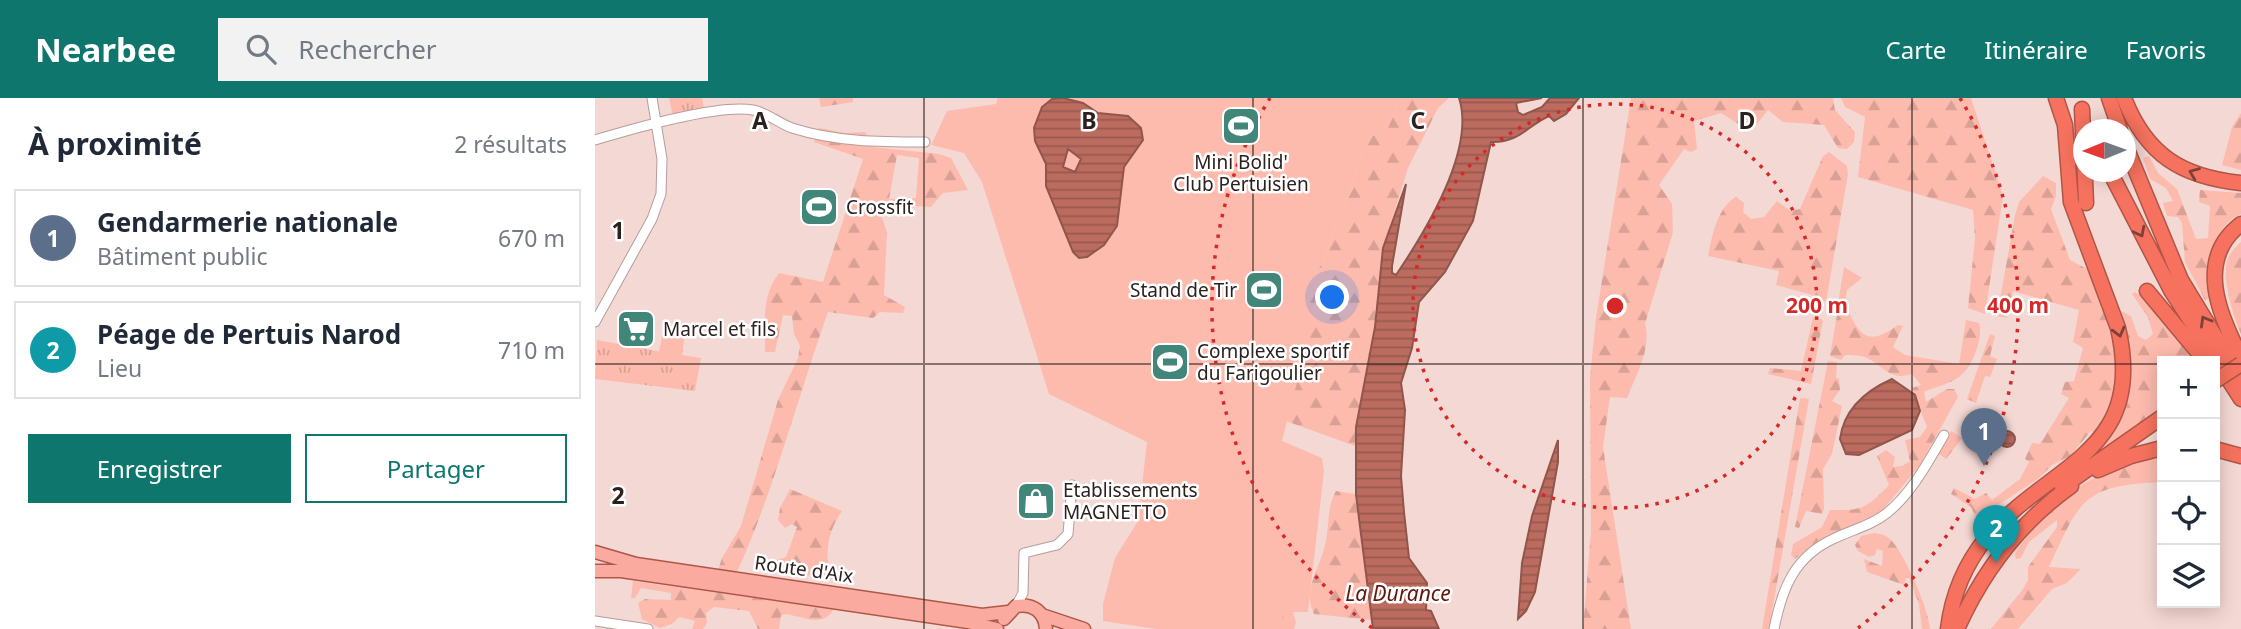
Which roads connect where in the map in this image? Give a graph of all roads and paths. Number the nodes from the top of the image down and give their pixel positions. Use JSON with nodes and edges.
{"nodes":[{"id":1,"x":652,"y":98,"type":"edge"},
{"id":2,"x":2056,"y":98,"type":"edge"},
{"id":3,"x":2109,"y":98,"type":"edge"},
{"id":4,"x":2125,"y":98,"type":"edge"},
{"id":5,"x":2080,"y":104,"type":"edge"},
{"id":6,"x":2116,"y":119,"type":"edge"},
{"id":7,"x":657,"y":124,"type":"junction"},
{"id":8,"x":595,"y":140,"type":"edge"},
{"id":9,"x":925,"y":142,"type":"dead end"},
{"id":10,"x":2136,"y":171,"type":"edge"},
{"id":11,"x":2115,"y":182,"type":"edge"},
{"id":12,"x":2241,"y":183,"type":"edge"},
{"id":13,"x":2086,"y":203,"type":"dead end"},
{"id":14,"x":2241,"y":223,"type":"edge"},
{"id":15,"x":2147,"y":291,"type":"dead end"},
{"id":16,"x":595,"y":322,"type":"edge"},
{"id":17,"x":2201,"y":356,"type":"edge"},
{"id":18,"x":2241,"y":357,"type":"edge"},
{"id":19,"x":2241,"y":364,"type":"edge"},
{"id":20,"x":2220,"y":379,"type":"edge"},
{"id":21,"x":2241,"y":379,"type":"edge"},
{"id":22,"x":2220,"y":380,"type":"edge"},
{"id":23,"x":2241,"y":399,"type":"edge"},
{"id":24,"x":2241,"y":407,"type":"edge"},
{"id":25,"x":2159,"y":419,"type":"edge"},
{"id":26,"x":1944,"y":435,"type":"dead end"},
{"id":27,"x":2157,"y":449,"type":"edge"},
{"id":28,"x":2220,"y":450,"type":"edge"},
{"id":29,"x":2241,"y":456,"type":"edge"},
{"id":30,"x":1072,"y":485,"type":"dead end"},
{"id":31,"x":595,"y":552,"type":"edge"},
{"id":32,"x":595,"y":571,"type":"edge"},
{"id":33,"x":1025,"y":579,"type":"junction"},
{"id":34,"x":1012,"y":609,"type":"junction"},
{"id":35,"x":1039,"y":611,"type":"junction"},
{"id":36,"x":1960,"y":611,"type":"junction"},
{"id":37,"x":595,"y":621,"type":"edge"},
{"id":38,"x":648,"y":629,"type":"edge"},
{"id":39,"x":997,"y":629,"type":"edge"},
{"id":40,"x":1003,"y":629,"type":"edge"},
{"id":41,"x":1046,"y":629,"type":"edge"},
{"id":42,"x":1084,"y":629,"type":"edge"},
{"id":43,"x":1775,"y":629,"type":"edge"},
{"id":44,"x":1948,"y":629,"type":"edge"},
{"id":45,"x":1957,"y":629,"type":"edge"}],
"edges":[{"from":1,"to":7,"type":"street"},
{"from":2,"to":44,"type":"highway","one_way":true},
{"from":3,"to":6,"type":"highway"},
{"from":12,"to":4,"type":"highway","one_way":true},
{"from":5,"to":13,"type":"highway"},
{"from":7,"to":8,"type":"street"},
{"from":7,"to":9,"type":"street"},
{"from":7,"to":16,"type":"street"},
{"from":21,"to":10,"type":"highway","one_way":true},
{"from":11,"to":23,"type":"highway","one_way":true},
{"from":14,"to":18,"type":"highway"},
{"from":15,"to":17,"type":"highway"},
{"from":19,"to":20,"type":"highway","bridge":true},
{"from":22,"to":24,"type":"highway"},
{"from":25,"to":36,"type":"highway"},
{"from":26,"to":43,"type":"street"},
{"from":27,"to":36,"type":"highway"},
{"from":28,"to":29,"type":"highway"},
{"from":30,"to":33,"type":"street"},
{"from":31,"to":34,"type":"main road","name":"Route d'Aix"},
{"from":32,"to":39,"type":"main road","name":"Route d'Aix"},
{"from":33,"to":34,"type":"street"},
{"from":33,"to":35,"type":"street"},
{"from":34,"to":35,"type":"main road","name":"Route d'Aix"},
{"from":34,"to":40,"type":"main road"},
{"from":35,"to":41,"type":"main road"},
{"from":35,"to":42,"type":"main road"},
{"from":36,"to":44,"type":"highway"},
{"from":36,"to":45,"type":"highway"},
{"from":37,"to":38,"type":"street"}]}
